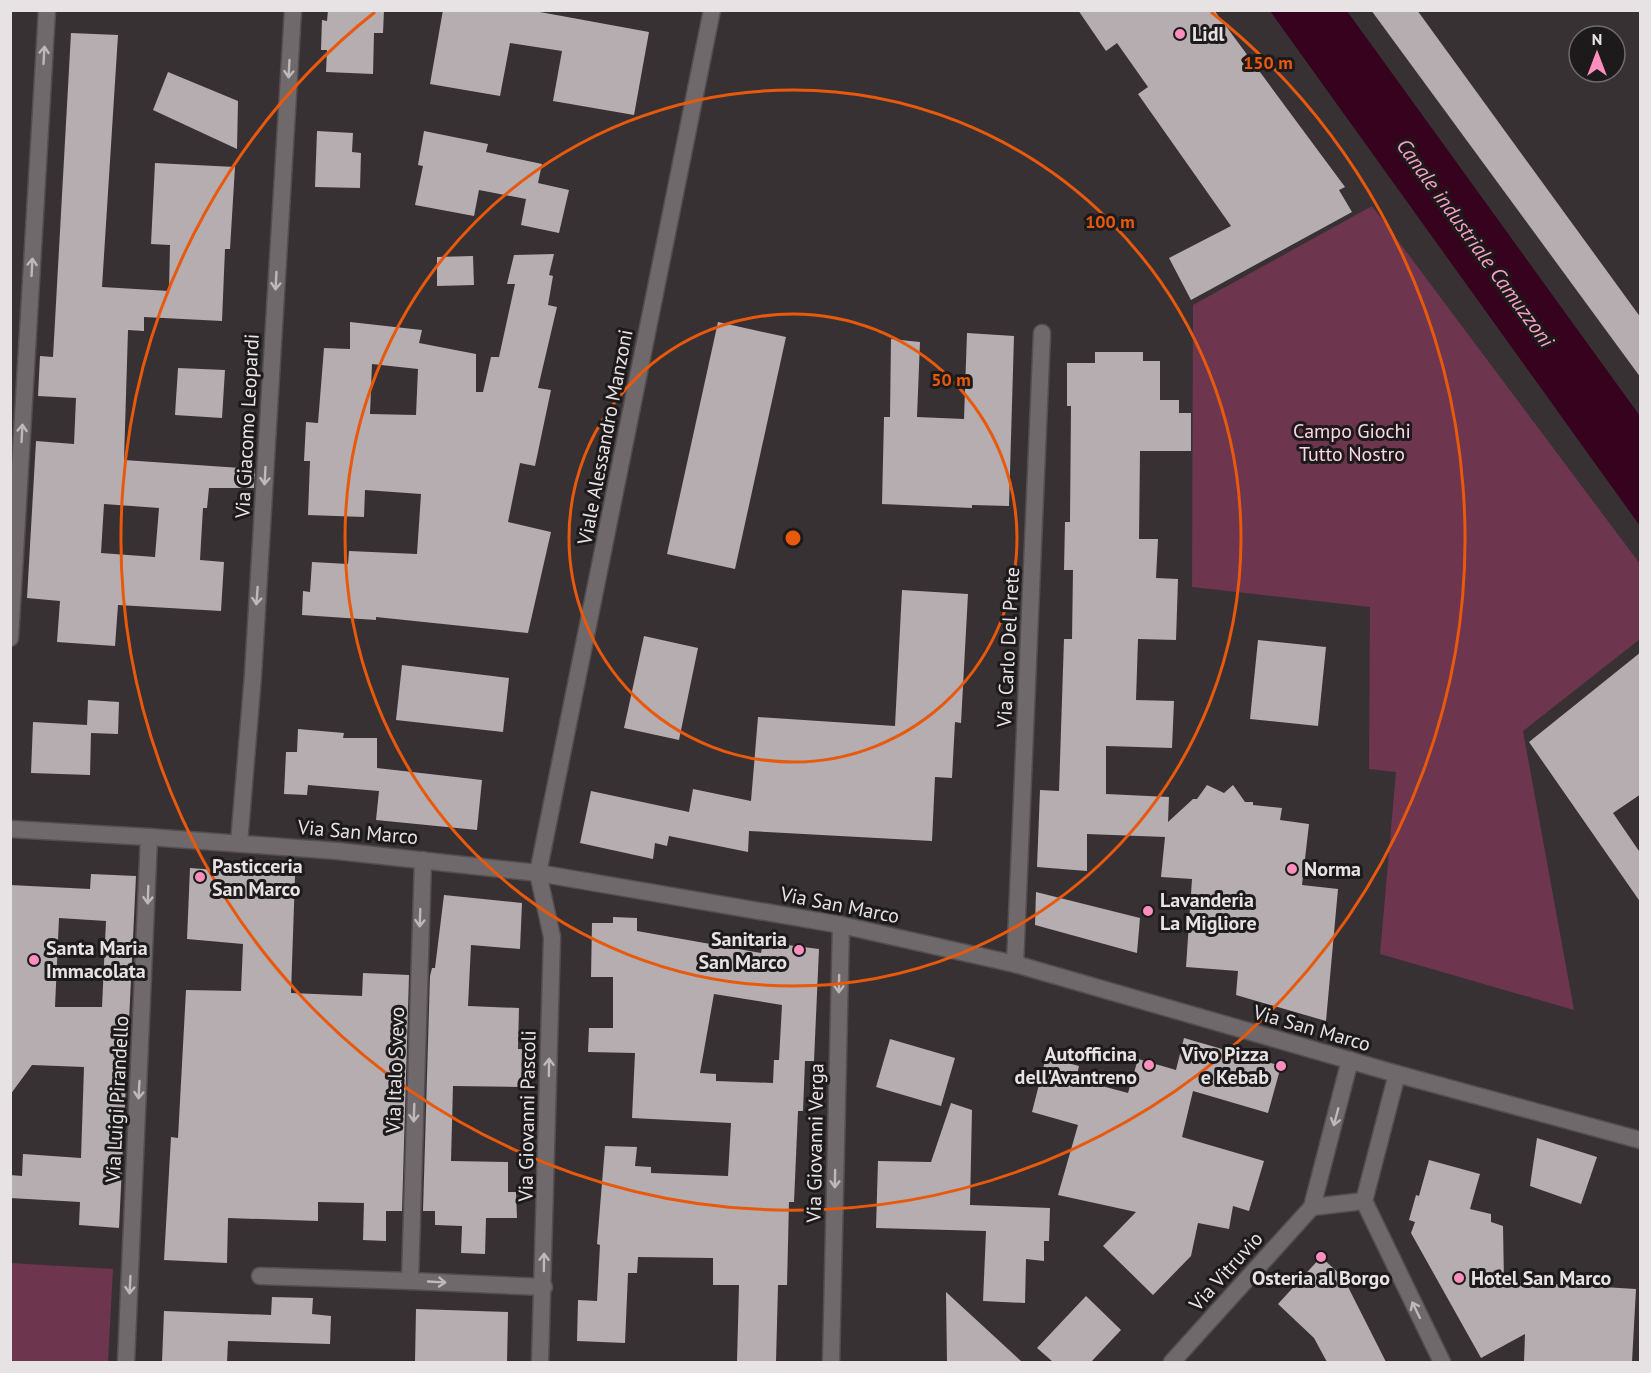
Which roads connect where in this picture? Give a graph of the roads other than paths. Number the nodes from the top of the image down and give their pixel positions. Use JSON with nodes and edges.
{"nodes":[{"id":1,"x":47,"y":10,"type":"edge"},
{"id":2,"x":293,"y":10,"type":"edge"},
{"id":3,"x":712,"y":10,"type":"edge"},
{"id":4,"x":1042,"y":333,"type":"dead end"},
{"id":5,"x":10,"y":638,"type":"edge"},
{"id":6,"x":10,"y":830,"type":"edge"},
{"id":7,"x":150,"y":837,"type":"junction"},
{"id":8,"x":239,"y":843,"type":"junction"},
{"id":9,"x":423,"y":860,"type":"junction"},
{"id":10,"x":538,"y":873,"type":"junction"},
{"id":11,"x":841,"y":925,"type":"junction"},
{"id":12,"x":1015,"y":964,"type":"junction"},
{"id":13,"x":1350,"y":1060,"type":"junction"},
{"id":14,"x":1397,"y":1074,"type":"junction"},
{"id":15,"x":1641,"y":1140,"type":"edge"},
{"id":16,"x":1364,"y":1201,"type":"junction"},
{"id":17,"x":1312,"y":1207,"type":"junction"},
{"id":18,"x":260,"y":1276,"type":"dead end"},
{"id":19,"x":410,"y":1281,"type":"junction"},
{"id":20,"x":544,"y":1287,"type":"junction"},
{"id":21,"x":126,"y":1362,"type":"edge"},
{"id":22,"x":540,"y":1362,"type":"edge"},
{"id":23,"x":831,"y":1362,"type":"edge"},
{"id":24,"x":1172,"y":1362,"type":"edge"},
{"id":25,"x":1442,"y":1362,"type":"edge"}],
"edges":[{"from":5,"to":1,"type":"street","one_way":true},
{"from":2,"to":8,"type":"street","name":"Via Giacomo Leopardi","one_way":true},
{"from":3,"to":10,"type":"street","name":"Viale Alessandro Manzoni"},
{"from":4,"to":12,"type":"street","name":"Via Carlo Del Prete"},
{"from":6,"to":7,"type":"street","name":"Via San Marco"},
{"from":7,"to":8,"type":"street","name":"Via San Marco"},
{"from":7,"to":21,"type":"street","name":"Via Luigi Pirandello","one_way":true},
{"from":8,"to":9,"type":"street","name":"Via San Marco"},
{"from":9,"to":10,"type":"street","name":"Via San Marco"},
{"from":9,"to":19,"type":"street","name":"Via Italo Svevo","one_way":true},
{"from":10,"to":11,"type":"street","name":"Via San Marco"},
{"from":20,"to":10,"type":"street","name":"Via Giovanni Pascoli","one_way":true},
{"from":11,"to":12,"type":"street","name":"Via San Marco"},
{"from":11,"to":23,"type":"street","name":"Via Giovanni Verga","one_way":true},
{"from":12,"to":13,"type":"street","name":"Via San Marco"},
{"from":13,"to":14,"type":"street","name":"Via San Marco"},
{"from":13,"to":17,"type":"street","name":"Via Vitruvio","one_way":true},
{"from":14,"to":15,"type":"street","name":"Via San Marco"},
{"from":14,"to":16,"type":"street"},
{"from":16,"to":17,"type":"street"},
{"from":25,"to":16,"type":"street","one_way":true},
{"from":17,"to":24,"type":"street","name":"Via Vitruvio"},
{"from":18,"to":19,"type":"street"},
{"from":19,"to":20,"type":"street","one_way":true},
{"from":20,"to":22,"type":"street","name":"Via Giovanni Pascoli"}]}
